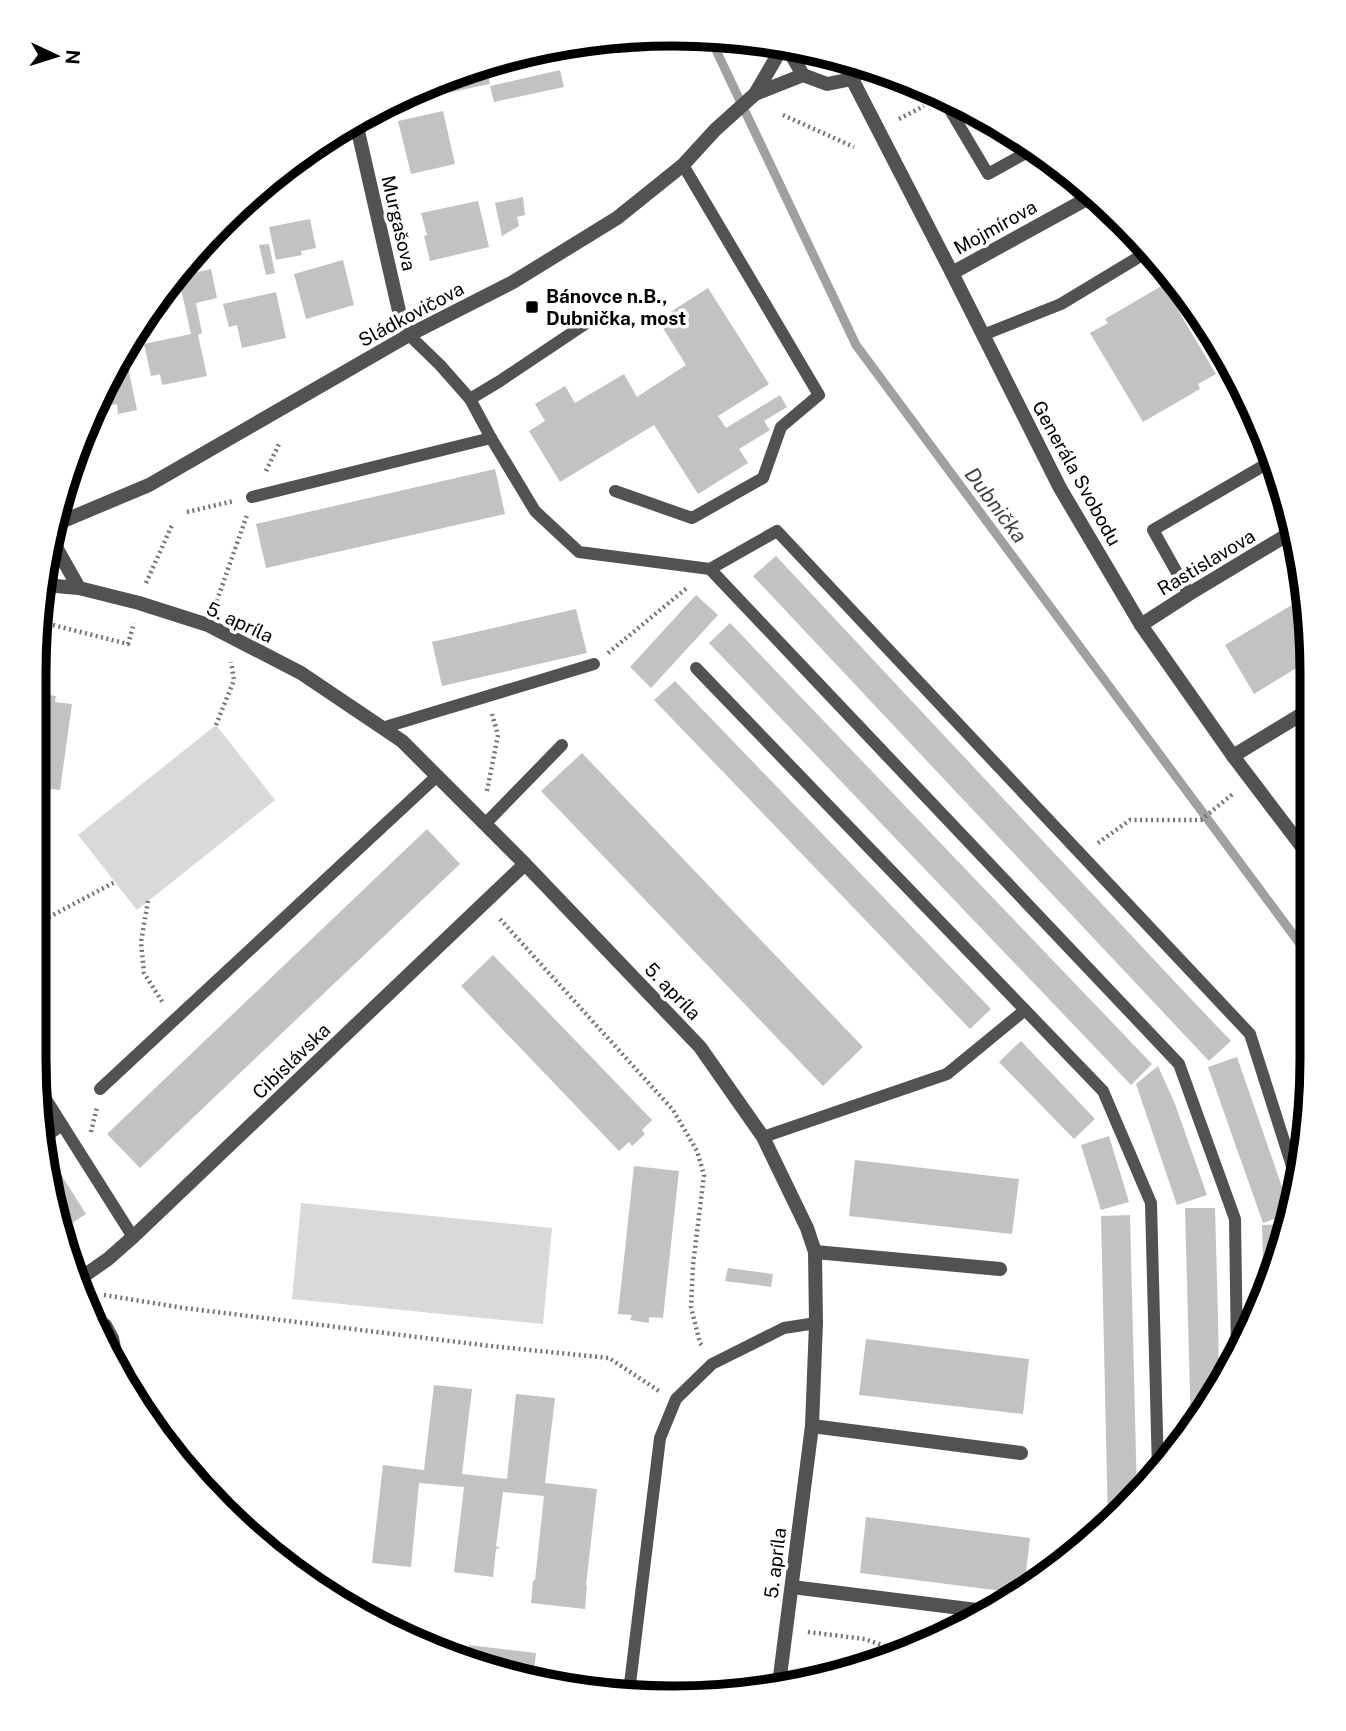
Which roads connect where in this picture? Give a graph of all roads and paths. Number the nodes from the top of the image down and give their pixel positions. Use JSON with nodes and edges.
{"nodes":[{"id":1,"x":779,"y":55,"type":"edge"},
{"id":2,"x":792,"y":57,"type":"edge"},
{"id":3,"x":857,"y":74,"type":"edge"},
{"id":4,"x":803,"y":75,"type":"junction"},
{"id":5,"x":852,"y":79,"type":"junction"},
{"id":6,"x":755,"y":93,"type":"junction"},
{"id":7,"x":924,"y":106,"type":"dead end"},
{"id":8,"x":950,"y":110,"type":"edge"},
{"id":9,"x":783,"y":115,"type":"dead end"},
{"id":10,"x":899,"y":119,"type":"dead end"},
{"id":11,"x":358,"y":131,"type":"edge"},
{"id":12,"x":854,"y":147,"type":"dead end"},
{"id":13,"x":1025,"y":153,"type":"edge"},
{"id":14,"x":683,"y":165,"type":"junction"},
{"id":15,"x":1085,"y":200,"type":"edge"},
{"id":16,"x":1142,"y":255,"type":"edge"},
{"id":17,"x":952,"y":273,"type":"junction"},
{"id":18,"x":588,"y":322,"type":"dead end"},
{"id":19,"x":409,"y":335,"type":"junction"},
{"id":20,"x":983,"y":335,"type":"junction"},
{"id":21,"x":470,"y":399,"type":"junction"},
{"id":22,"x":491,"y":438,"type":"junction"},
{"id":23,"x":1265,"y":465,"type":"edge"},
{"id":24,"x":615,"y":491,"type":"dead end"},
{"id":25,"x":252,"y":497,"type":"joint"},
{"id":26,"x":187,"y":512,"type":"dead end"},
{"id":27,"x":65,"y":520,"type":"edge"},
{"id":28,"x":173,"y":523,"type":"dead end"},
{"id":29,"x":1285,"y":536,"type":"edge"},
{"id":30,"x":58,"y":551,"type":"edge"},
{"id":31,"x":232,"y":559,"type":"dead end"},
{"id":32,"x":710,"y":569,"type":"junction"},
{"id":33,"x":52,"y":586,"type":"edge"},
{"id":34,"x":79,"y":588,"type":"junction"},
{"id":35,"x":144,"y":589,"type":"dead end"},
{"id":36,"x":1189,"y":593,"type":"junction"},
{"id":37,"x":216,"y":604,"type":"dead end"},
{"id":38,"x":136,"y":615,"type":"dead end"},
{"id":39,"x":48,"y":624,"type":"edge"},
{"id":40,"x":1141,"y":625,"type":"junction"},
{"id":41,"x":230,"y":657,"type":"dead end"},
{"id":42,"x":594,"y":664,"type":"joint"},
{"id":43,"x":696,"y":668,"type":"dead end"},
{"id":44,"x":1300,"y":715,"type":"edge"},
{"id":45,"x":216,"y":726,"type":"dead end"},
{"id":46,"x":382,"y":728,"type":"junction"},
{"id":47,"x":498,"y":735,"type":"dead end"},
{"id":48,"x":562,"y":745,"type":"dead end"},
{"id":49,"x":1233,"y":756,"type":"junction"},
{"id":50,"x":437,"y":776,"type":"junction"},
{"id":51,"x":486,"y":797,"type":"dead end"},
{"id":52,"x":1218,"y":805,"type":"dead end"},
{"id":53,"x":485,"y":824,"type":"junction"},
{"id":54,"x":1300,"y":844,"type":"edge"},
{"id":55,"x":1081,"y":855,"type":"junction"},
{"id":56,"x":526,"y":864,"type":"junction"},
{"id":57,"x":115,"y":882,"type":"dead end"},
{"id":58,"x":148,"y":901,"type":"dead end"},
{"id":59,"x":485,"y":903,"type":"junction"},
{"id":60,"x":46,"y":919,"type":"edge"},
{"id":61,"x":1025,"y":1010,"type":"junction"},
{"id":62,"x":174,"y":1021,"type":"junction"},
{"id":63,"x":100,"y":1089,"type":"joint"},
{"id":64,"x":47,"y":1101,"type":"edge"},
{"id":65,"x":62,"y":1125,"type":"junction"},
{"id":66,"x":50,"y":1133,"type":"edge"},
{"id":67,"x":763,"y":1137,"type":"junction"},
{"id":68,"x":86,"y":1162,"type":"junction"},
{"id":69,"x":1291,"y":1163,"type":"edge"},
{"id":70,"x":133,"y":1237,"type":"junction"},
{"id":71,"x":815,"y":1252,"type":"junction"},
{"id":72,"x":1000,"y":1269,"type":"dead end"},
{"id":73,"x":85,"y":1275,"type":"edge"},
{"id":74,"x":98,"y":1294,"type":"dead end"},
{"id":75,"x":816,"y":1322,"type":"junction"},
{"id":76,"x":105,"y":1324,"type":"edge"},
{"id":77,"x":1237,"y":1334,"type":"edge"},
{"id":78,"x":114,"y":1343,"type":"edge"},
{"id":79,"x":717,"y":1363,"type":"junction"},
{"id":80,"x":666,"y":1395,"type":"dead end"},
{"id":81,"x":812,"y":1426,"type":"junction"},
{"id":82,"x":1021,"y":1453,"type":"dead end"},
{"id":83,"x":1158,"y":1456,"type":"edge"},
{"id":84,"x":792,"y":1587,"type":"junction"},
{"id":85,"x":972,"y":1609,"type":"edge"},
{"id":86,"x":805,"y":1632,"type":"dead end"},
{"id":87,"x":888,"y":1647,"type":"edge"},
{"id":88,"x":780,"y":1676,"type":"edge"},
{"id":89,"x":630,"y":1684,"type":"edge"}],
"edges":[{"from":1,"to":6,"type":"street","name":"Sládkovičova"},
{"from":2,"to":4,"type":"street"},
{"from":3,"to":5,"type":"street"},
{"from":4,"to":5,"type":"street"},
{"from":4,"to":6,"type":"street","name":"Sládkovičova"},
{"from":5,"to":17,"type":"street","name":"Generála Svobodu"},
{"from":6,"to":14,"type":"street","name":"Sládkovičova"},
{"from":7,"to":10,"type":"path"},
{"from":8,"to":13,"type":"lane"},
{"from":9,"to":12,"type":"path"},
{"from":11,"to":19,"type":"street","name":"Murgašova"},
{"from":14,"to":19,"type":"street","name":"Sládkovičova"},
{"from":14,"to":24,"type":"lane"},
{"from":15,"to":17,"type":"street","name":"Mojmírova"},
{"from":16,"to":20,"type":"lane"},
{"from":17,"to":20,"type":"street","name":"Generála Svobodu"},
{"from":18,"to":21,"type":"lane"},
{"from":19,"to":21,"type":"lane"},
{"from":19,"to":27,"type":"street","name":"Sládkovičova"},
{"from":20,"to":40,"type":"street","name":"Generála Svobodu"},
{"from":21,"to":22,"type":"lane"},
{"from":22,"to":25,"type":"lane"},
{"from":22,"to":32,"type":"lane"},
{"from":23,"to":36,"type":"lane"},
{"from":25,"to":26,"type":"path"},
{"from":28,"to":35,"type":"path"},
{"from":29,"to":36,"type":"street","name":"Rastislavova"},
{"from":30,"to":34,"type":"street"},
{"from":31,"to":37,"type":"path"},
{"from":32,"to":42,"type":"path"},
{"from":32,"to":55,"type":"lane"},
{"from":32,"to":77,"type":"lane"},
{"from":33,"to":34,"type":"street","name":"5. apríla"},
{"from":34,"to":46,"type":"street","name":"5. apríla"},
{"from":36,"to":40,"type":"street","name":"Rastislavova"},
{"from":38,"to":39,"type":"path"},
{"from":40,"to":49,"type":"street","name":"Generála Svobodu"},
{"from":41,"to":45,"type":"path"},
{"from":42,"to":46,"type":"lane"},
{"from":43,"to":61,"type":"lane"},
{"from":44,"to":49,"type":"street"},
{"from":46,"to":50,"type":"street","name":"5. apríla"},
{"from":47,"to":51,"type":"path"},
{"from":48,"to":53,"type":"lane"},
{"from":49,"to":54,"type":"street","name":"Generála Svobodu"},
{"from":50,"to":53,"type":"street","name":"5. apríla"},
{"from":50,"to":62,"type":"lane"},
{"from":52,"to":55,"type":"path"},
{"from":53,"to":56,"type":"street","name":"5. apríla"},
{"from":55,"to":69,"type":"lane"},
{"from":56,"to":59,"type":"street","name":"Cibislávska"},
{"from":56,"to":67,"type":"street","name":"5. apríla"},
{"from":57,"to":60,"type":"path"},
{"from":58,"to":62,"type":"path"},
{"from":59,"to":70,"type":"street","name":"Cibislávska"},
{"from":59,"to":79,"type":"path"},
{"from":61,"to":67,"type":"lane"},
{"from":61,"to":83,"type":"lane"},
{"from":62,"to":63,"type":"lane"},
{"from":63,"to":68,"type":"path"},
{"from":64,"to":65,"type":"lane"},
{"from":65,"to":66,"type":"lane"},
{"from":65,"to":68,"type":"lane"},
{"from":67,"to":71,"type":"street","name":"5. apríla"},
{"from":68,"to":70,"type":"lane"},
{"from":70,"to":73,"type":"street","name":"Cibislávska"},
{"from":71,"to":72,"type":"street"},
{"from":71,"to":75,"type":"street","name":"5. apríla"},
{"from":74,"to":80,"type":"path"},
{"from":75,"to":79,"type":"lane"},
{"from":75,"to":81,"type":"street","name":"5. apríla"},
{"from":76,"to":78,"type":"lane"},
{"from":79,"to":89,"type":"lane"},
{"from":81,"to":82,"type":"street"},
{"from":81,"to":84,"type":"street","name":"5. apríla"},
{"from":84,"to":85,"type":"street"},
{"from":84,"to":88,"type":"street","name":"5. apríla"},
{"from":86,"to":87,"type":"path"}]}
